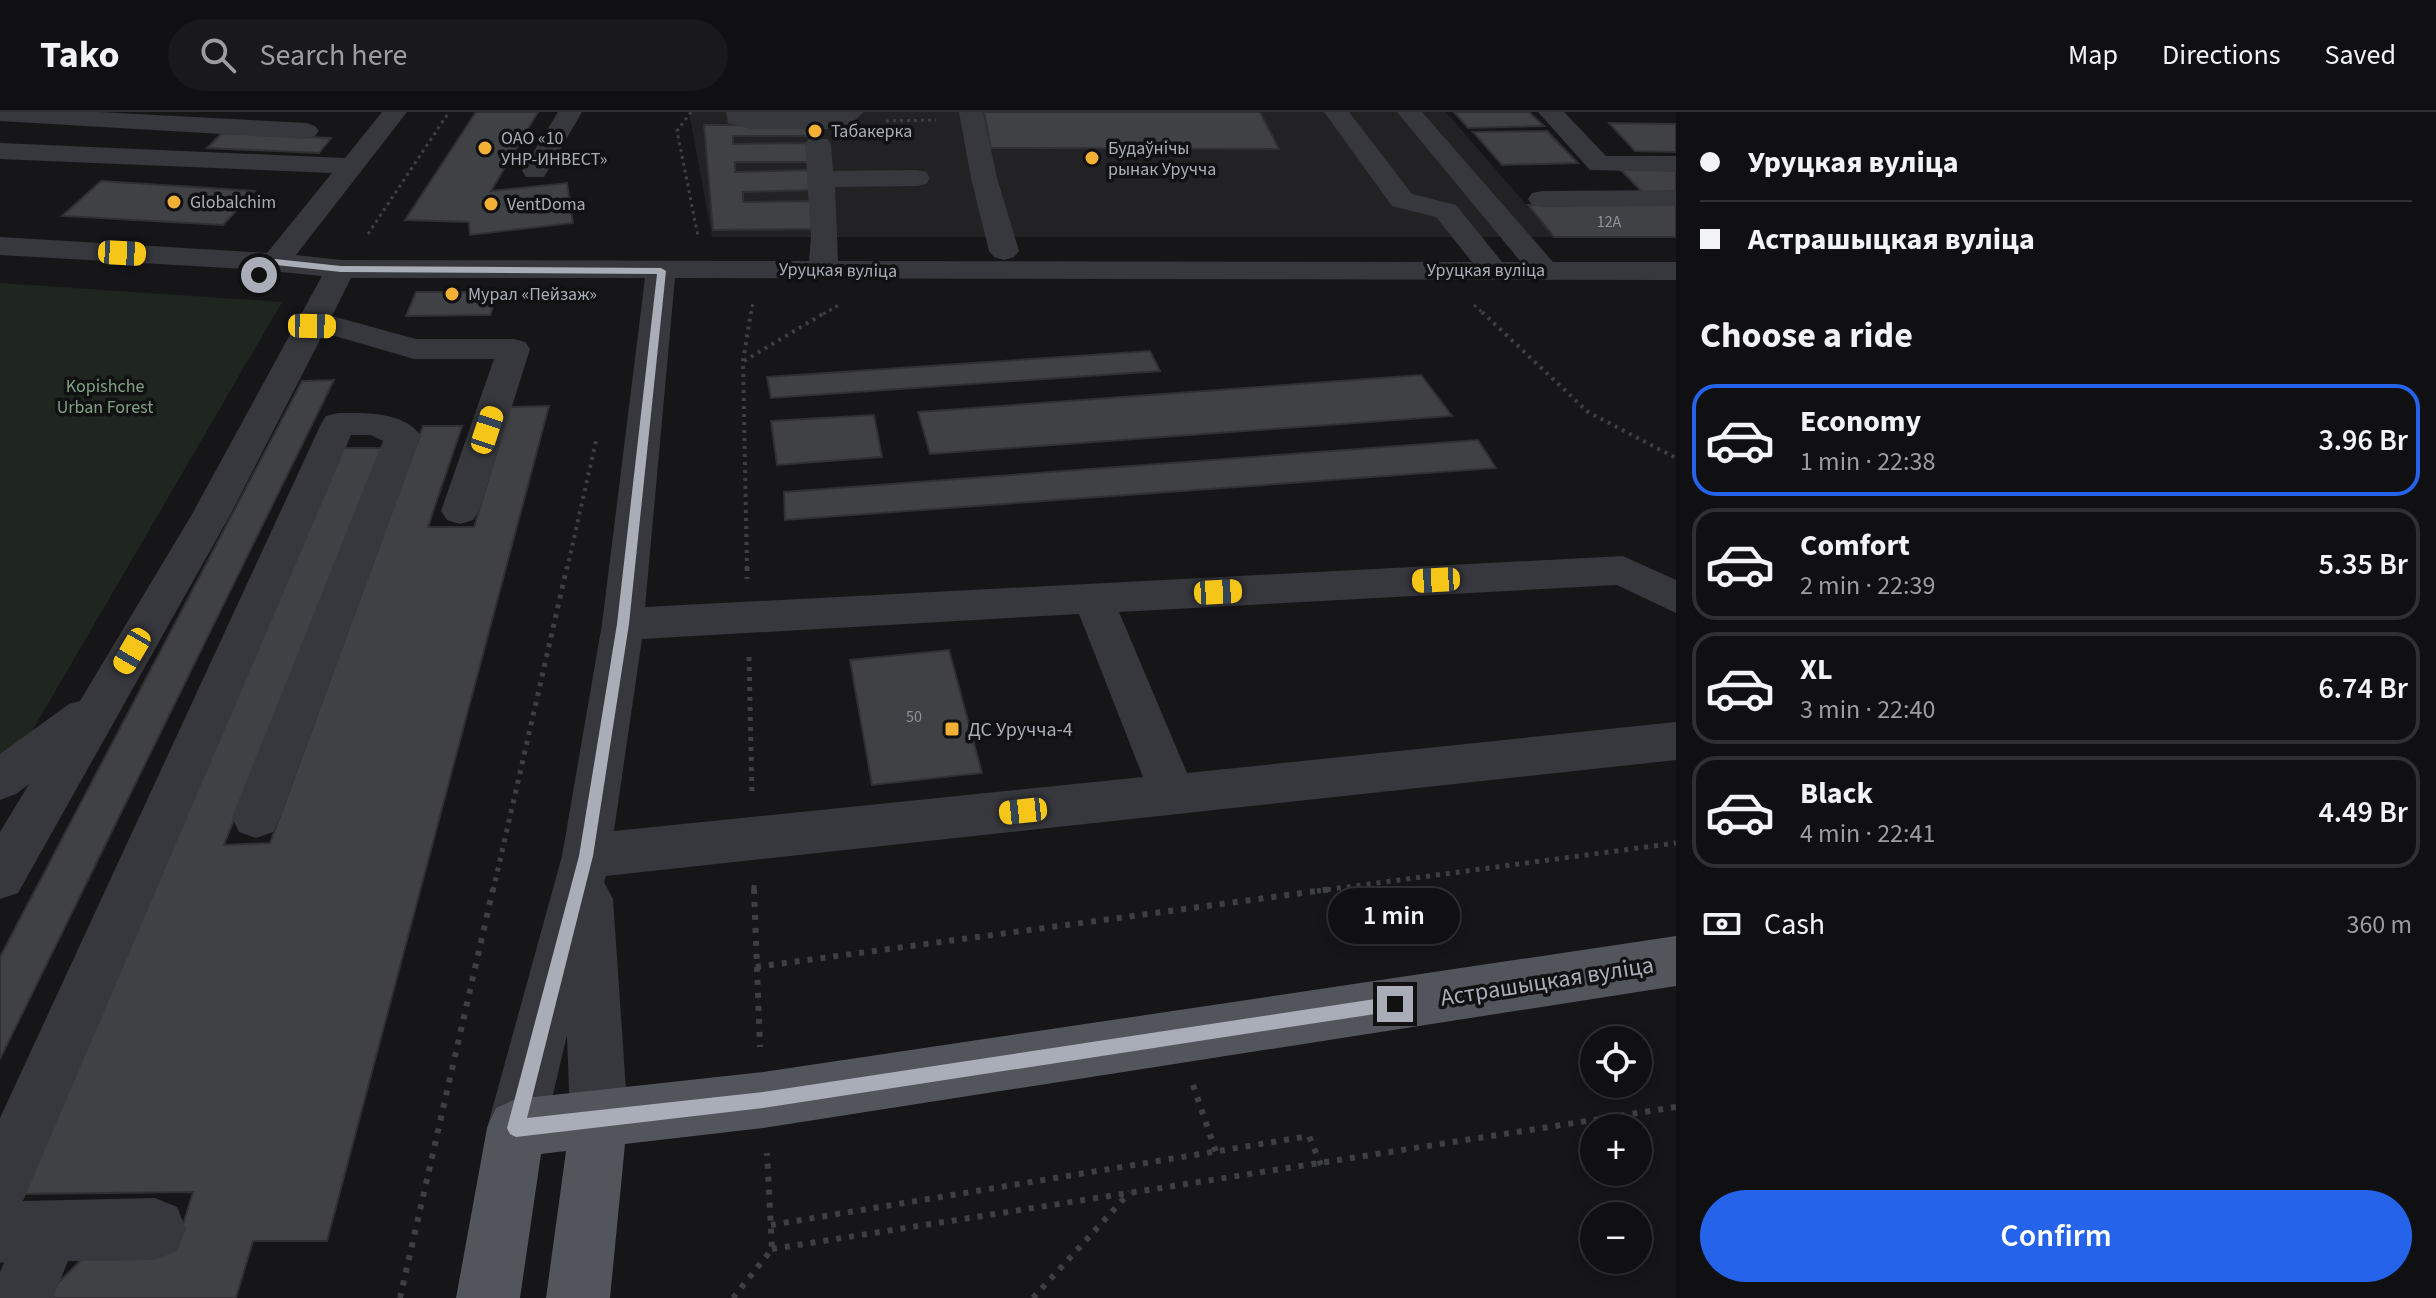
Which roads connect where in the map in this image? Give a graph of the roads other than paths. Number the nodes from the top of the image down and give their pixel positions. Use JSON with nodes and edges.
{"nodes":[{"id":1,"x":395,"y":112,"type":"edge"},
{"id":2,"x":570,"y":112,"type":"edge"},
{"id":3,"x":738,"y":112,"type":"edge"},
{"id":4,"x":852,"y":112,"type":"edge"},
{"id":5,"x":1336,"y":112,"type":"edge"},
{"id":6,"x":1409,"y":112,"type":"edge"},
{"id":7,"x":1550,"y":112,"type":"edge"},
{"id":8,"x":0,"y":114,"type":"edge"},
{"id":9,"x":972,"y":116,"type":"edge"},
{"id":10,"x":306,"y":131,"type":"dead end"},
{"id":11,"x":818,"y":144,"type":"road end"},
{"id":12,"x":0,"y":151,"type":"edge"},
{"id":13,"x":1599,"y":164,"type":"junction"},
{"id":14,"x":1676,"y":164,"type":"edge"},
{"id":15,"x":352,"y":166,"type":"junction"},
{"id":16,"x":535,"y":171,"type":"dead end"},
{"id":17,"x":917,"y":178,"type":"dead end"},
{"id":18,"x":822,"y":179,"type":"junction"},
{"id":19,"x":1676,"y":198,"type":"edge"},
{"id":20,"x":1542,"y":199,"type":"dead end"},
{"id":21,"x":1628,"y":199,"type":"junction"},
{"id":22,"x":0,"y":246,"type":"edge"},
{"id":23,"x":1004,"y":251,"type":"dead end"},
{"id":24,"x":352,"y":255,"type":"junction"},
{"id":25,"x":275,"y":262,"type":"junction"},
{"id":26,"x":823,"y":269,"type":"junction"},
{"id":27,"x":1544,"y":270,"type":"junction"},
{"id":28,"x":661,"y":271,"type":"junction"},
{"id":29,"x":1493,"y":271,"type":"junction"},
{"id":30,"x":1676,"y":271,"type":"edge"},
{"id":31,"x":0,"y":274,"type":"edge"},
{"id":32,"x":312,"y":326,"type":"junction"},
{"id":33,"x":460,"y":511,"type":"dead end"},
{"id":34,"x":1676,"y":598,"type":"edge"},
{"id":35,"x":1093,"y":599,"type":"junction"},
{"id":36,"x":623,"y":624,"type":"junction"},
{"id":37,"x":100,"y":705,"type":"junction"},
{"id":38,"x":1676,"y":741,"type":"edge"},
{"id":39,"x":0,"y":780,"type":"edge"},
{"id":40,"x":1173,"y":794,"type":"junction"},
{"id":41,"x":256,"y":817,"type":"dead end"},
{"id":42,"x":586,"y":856,"type":"junction"},
{"id":43,"x":0,"y":877,"type":"edge"},
{"id":44,"x":1676,"y":961,"type":"edge"},
{"id":45,"x":599,"y":1119,"type":"junction"},
{"id":46,"x":516,"y":1128,"type":"junction"},
{"id":47,"x":0,"y":1185,"type":"edge"},
{"id":48,"x":155,"y":1229,"type":"dead end"},
{"id":49,"x":25,"y":1231,"type":"edge"},
{"id":50,"x":21,"y":1298,"type":"edge"},
{"id":51,"x":488,"y":1298,"type":"edge"},
{"id":52,"x":578,"y":1298,"type":"edge"}],
"edges":[{"from":1,"to":15,"type":"street"},
{"from":2,"to":16,"type":"street"},
{"from":3,"to":4,"type":"street"},
{"from":5,"to":29,"type":"street"},
{"from":6,"to":27,"type":"street"},
{"from":7,"to":13,"type":"street"},
{"from":8,"to":10,"type":"street"},
{"from":9,"to":23,"type":"street"},
{"from":11,"to":18,"type":"street"},
{"from":12,"to":15,"type":"street"},
{"from":13,"to":14,"type":"street"},
{"from":13,"to":21,"type":"street"},
{"from":15,"to":25,"type":"street"},
{"from":17,"to":18,"type":"street"},
{"from":18,"to":26,"type":"street"},
{"from":19,"to":21,"type":"street"},
{"from":20,"to":21,"type":"street"},
{"from":22,"to":25,"type":"street","name":"Уруцкая вуліца"},
{"from":24,"to":25,"type":"street","name":"Уруцкая вуліца"},
{"from":24,"to":28,"type":"street","name":"Уруцкая вуліца"},
{"from":24,"to":32,"type":"street"},
{"from":25,"to":31,"type":"street"},
{"from":26,"to":28,"type":"street","name":"Уруцкая вуліца"},
{"from":26,"to":29,"type":"street","name":"Уруцкая вуліца"},
{"from":27,"to":29,"type":"street","name":"Уруцкая вуліца"},
{"from":27,"to":30,"type":"street","name":"Уруцкая вуліца"},
{"from":28,"to":36,"type":"street"},
{"from":32,"to":33,"type":"street"},
{"from":32,"to":37,"type":"street"},
{"from":34,"to":35,"type":"street"},
{"from":35,"to":36,"type":"street"},
{"from":35,"to":40,"type":"street"},
{"from":36,"to":42,"type":"street"},
{"from":37,"to":39,"type":"street"},
{"from":37,"to":43,"type":"street"},
{"from":38,"to":40,"type":"street"},
{"from":40,"to":42,"type":"street"},
{"from":41,"to":47,"type":"street"},
{"from":42,"to":45,"type":"street"},
{"from":42,"to":46,"type":"street"},
{"from":44,"to":45,"type":"main road","name":"Астрашыцкая вуліца"},
{"from":45,"to":46,"type":"main road","name":"Астрашыцкая вуліца"},
{"from":45,"to":52,"type":"main road"},
{"from":46,"to":51,"type":"main road"},
{"from":48,"to":49,"type":"street"},
{"from":49,"to":50,"type":"street"}]}
